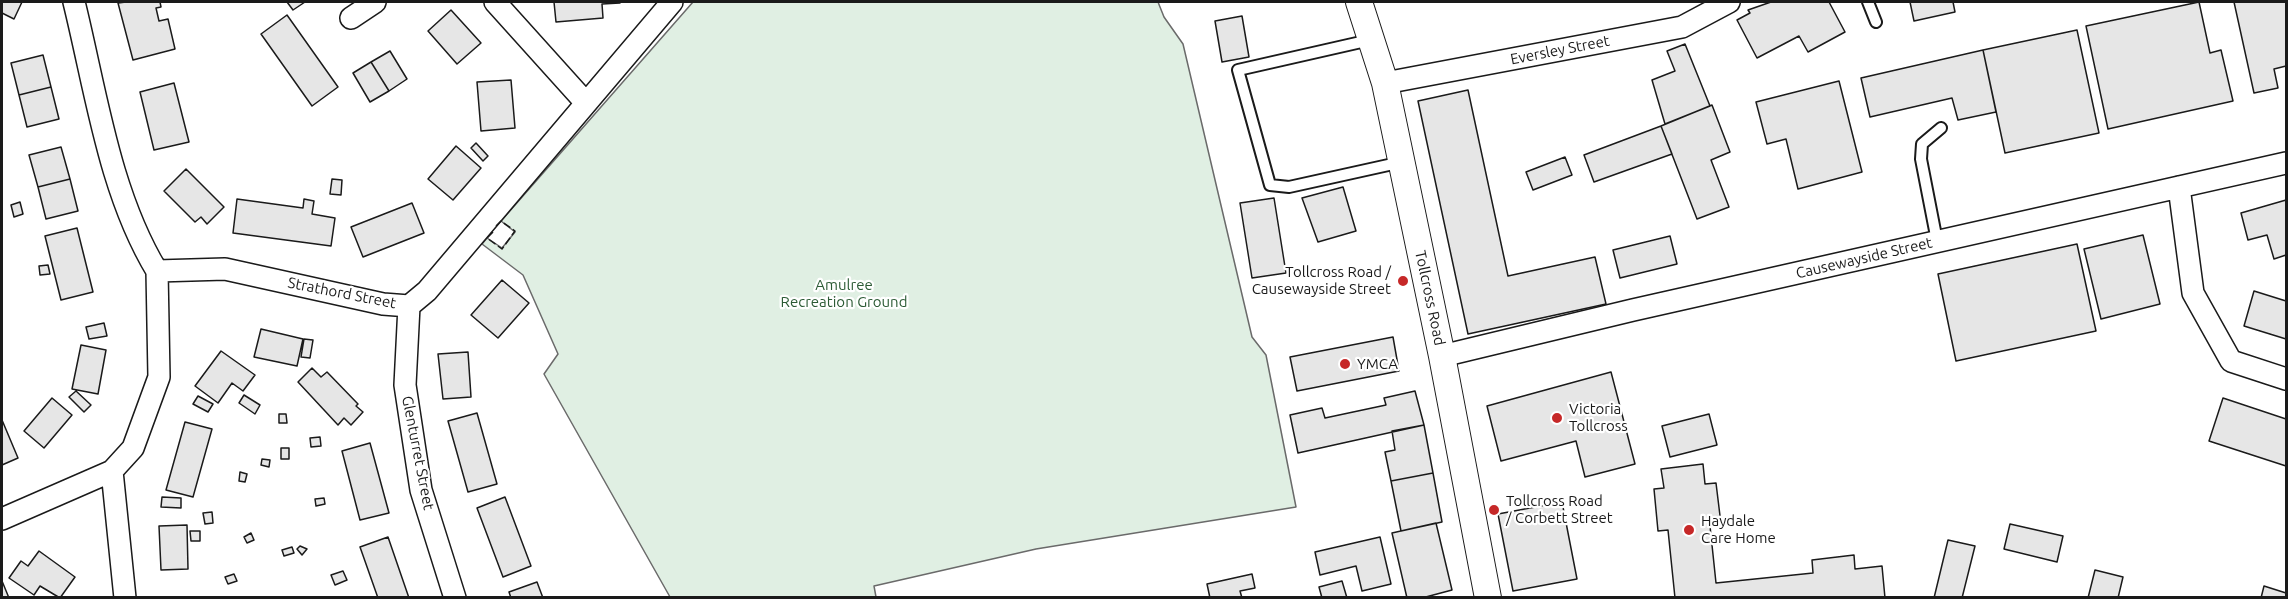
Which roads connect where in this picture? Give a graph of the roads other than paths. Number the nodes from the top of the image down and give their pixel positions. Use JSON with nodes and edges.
{"nodes":[{"id":1,"x":74,"y":2,"type":"edge"},
{"id":2,"x":375,"y":2,"type":"edge"},
{"id":3,"x":495,"y":2,"type":"edge"},
{"id":4,"x":672,"y":2,"type":"edge"},
{"id":5,"x":1359,"y":2,"type":"edge"},
{"id":6,"x":1729,"y":2,"type":"edge"},
{"id":7,"x":1868,"y":2,"type":"edge"},
{"id":8,"x":351,"y":18,"type":"dead end"},
{"id":9,"x":1876,"y":22,"type":"dead end"},
{"id":10,"x":1372,"y":39,"type":"junction"},
{"id":11,"x":1385,"y":83,"type":"junction"},
{"id":12,"x":586,"y":103,"type":"junction"},
{"id":13,"x":1941,"y":128,"type":"dead end"},
{"id":14,"x":1402,"y":162,"type":"junction"},
{"id":15,"x":2286,"y":163,"type":"edge"},
{"id":16,"x":2179,"y":187,"type":"junction"},
{"id":17,"x":1937,"y":241,"type":"junction"},
{"id":18,"x":157,"y":271,"type":"junction"},
{"id":19,"x":409,"y":306,"type":"junction"},
{"id":20,"x":1442,"y":356,"type":"junction"},
{"id":21,"x":2286,"y":379,"type":"edge"},
{"id":22,"x":112,"y":471,"type":"junction"},
{"id":23,"x":2,"y":519,"type":"edge"},
{"id":24,"x":125,"y":597,"type":"edge"},
{"id":25,"x":455,"y":597,"type":"edge"},
{"id":26,"x":1488,"y":597,"type":"edge"}],
"edges":[{"from":1,"to":18,"type":"street"},
{"from":2,"to":8,"type":"street"},
{"from":3,"to":12,"type":"street"},
{"from":4,"to":12,"type":"street","name":"Strathord Street"},
{"from":5,"to":10,"type":"street","name":"Tollcross Road"},
{"from":6,"to":11,"type":"street","name":"Eversley Street"},
{"from":7,"to":9,"type":"lane"},
{"from":10,"to":11,"type":"street","name":"Tollcross Road"},
{"from":10,"to":14,"type":"lane"},
{"from":11,"to":14,"type":"street","name":"Tollcross Road"},
{"from":12,"to":19,"type":"street","name":"Strathord Street"},
{"from":13,"to":17,"type":"lane"},
{"from":14,"to":20,"type":"street","name":"Tollcross Road"},
{"from":15,"to":16,"type":"street","name":"Causewayside Street"},
{"from":16,"to":17,"type":"street","name":"Causewayside Street"},
{"from":16,"to":21,"type":"street"},
{"from":17,"to":20,"type":"street","name":"Causewayside Street"},
{"from":18,"to":19,"type":"street","name":"Strathord Street"},
{"from":18,"to":22,"type":"street"},
{"from":19,"to":25,"type":"street","name":"Glenturret Street"},
{"from":20,"to":26,"type":"street","name":"Tollcross Road"},
{"from":22,"to":23,"type":"street"},
{"from":22,"to":24,"type":"street"}]}
